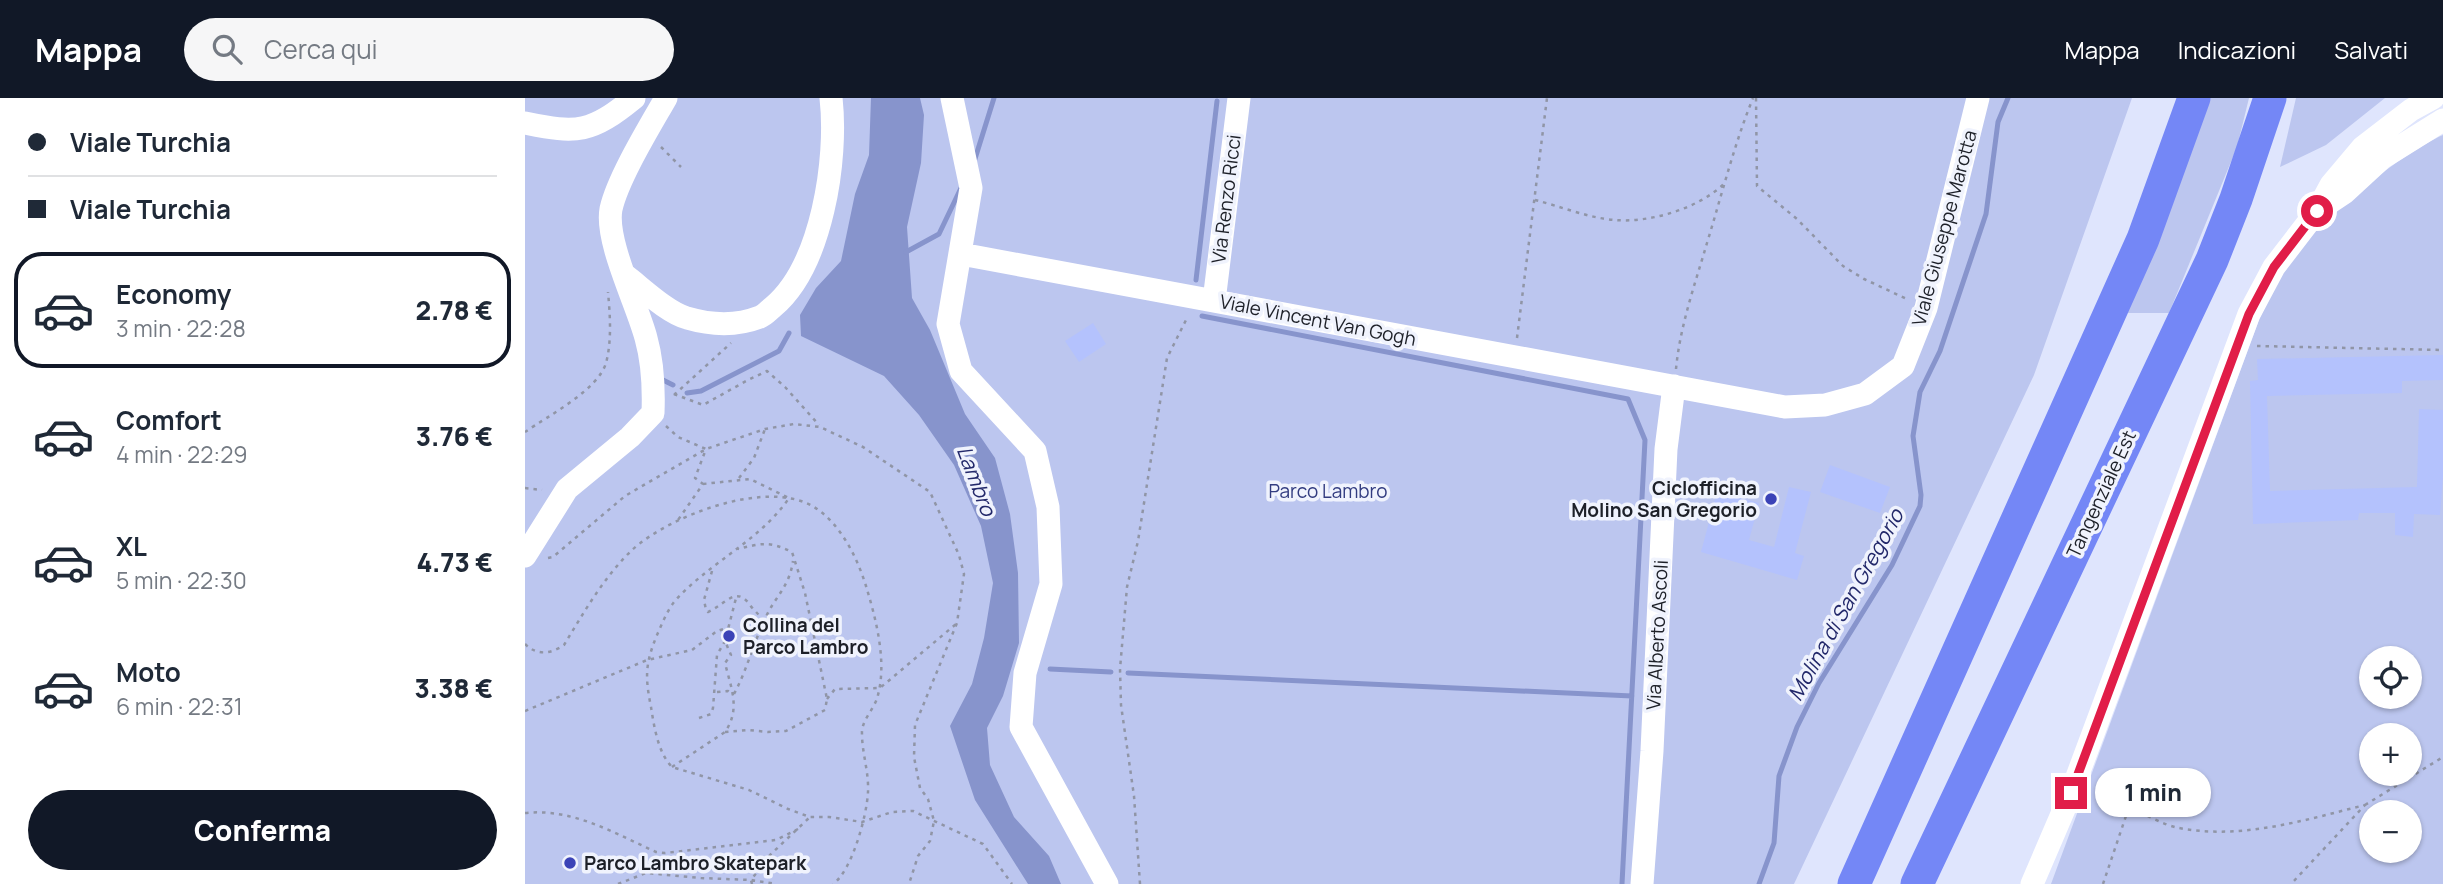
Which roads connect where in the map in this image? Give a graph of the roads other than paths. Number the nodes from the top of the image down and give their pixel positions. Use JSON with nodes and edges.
{"nodes":[{"id":1,"x":634,"y":98,"type":"edge"},
{"id":2,"x":666,"y":98,"type":"edge"},
{"id":3,"x":831,"y":98,"type":"edge"},
{"id":4,"x":952,"y":98,"type":"edge"},
{"id":5,"x":1238,"y":98,"type":"edge"},
{"id":6,"x":1978,"y":98,"type":"edge"},
{"id":7,"x":2194,"y":98,"type":"edge"},
{"id":8,"x":2270,"y":98,"type":"edge"},
{"id":9,"x":2433,"y":98,"type":"edge"},
{"id":10,"x":2443,"y":120,"type":"edge"},
{"id":11,"x":525,"y":122,"type":"edge"},
{"id":12,"x":2317,"y":211,"type":"junction"},
{"id":13,"x":961,"y":254,"type":"junction"},
{"id":14,"x":617,"y":284,"type":"junction"},
{"id":15,"x":1206,"y":299,"type":"junction"},
{"id":16,"x":1674,"y":386,"type":"junction"},
{"id":17,"x":525,"y":555,"type":"edge"},
{"id":18,"x":1107,"y":884,"type":"edge"},
{"id":19,"x":1642,"y":884,"type":"edge"},
{"id":20,"x":1854,"y":884,"type":"edge"},
{"id":21,"x":1917,"y":884,"type":"edge"},
{"id":22,"x":2032,"y":884,"type":"edge"}],
"edges":[{"from":1,"to":11,"type":"street"},
{"from":2,"to":14,"type":"street"},
{"from":3,"to":14,"type":"street"},
{"from":4,"to":13,"type":"street"},
{"from":5,"to":15,"type":"street","name":"Via Renzo Ricci"},
{"from":6,"to":16,"type":"street","name":"Viale Giuseppe Marotta"},
{"from":7,"to":20,"type":"highway"},
{"from":8,"to":21,"type":"highway","name":"Tangenziale Est"},
{"from":9,"to":12,"type":"street"},
{"from":10,"to":12,"type":"street"},
{"from":12,"to":22,"type":"street"},
{"from":13,"to":15,"type":"street","name":"Viale Vincent Van Gogh"},
{"from":13,"to":18,"type":"street"},
{"from":14,"to":17,"type":"street"},
{"from":15,"to":16,"type":"street","name":"Viale Vincent Van Gogh"},
{"from":16,"to":19,"type":"street","name":"Via Alberto Ascoli"}]}
